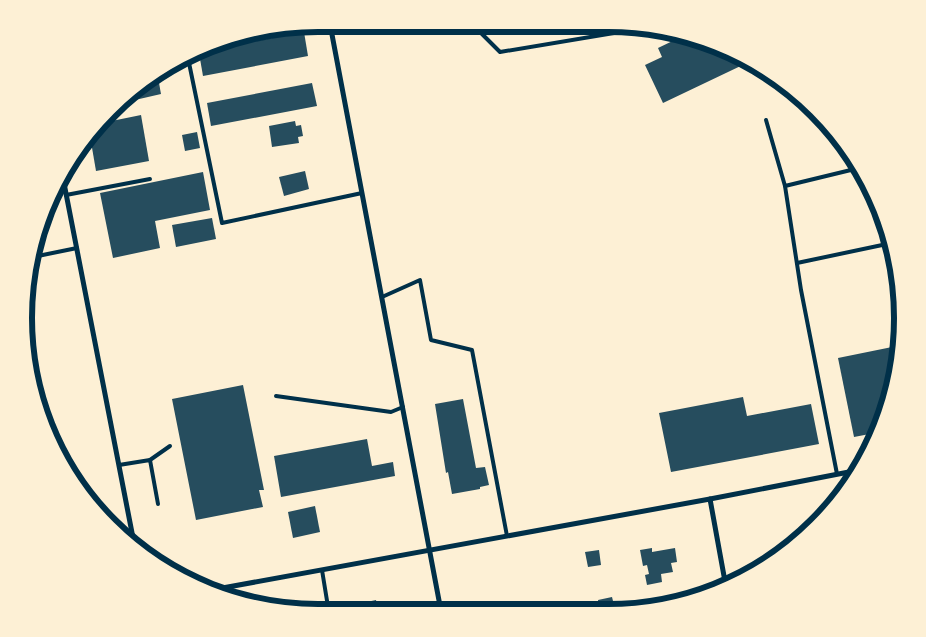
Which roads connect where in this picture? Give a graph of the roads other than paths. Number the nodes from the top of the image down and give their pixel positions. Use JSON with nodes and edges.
{"nodes":[{"id":1,"x":332,"y":32,"type":"edge"},
{"id":2,"x":480,"y":32,"type":"edge"},
{"id":3,"x":614,"y":32,"type":"edge"},
{"id":4,"x":189,"y":64,"type":"edge"},
{"id":5,"x":766,"y":120,"type":"dead end"},
{"id":6,"x":851,"y":169,"type":"edge"},
{"id":7,"x":150,"y":179,"type":"dead end"},
{"id":8,"x":785,"y":186,"type":"junction"},
{"id":9,"x":65,"y":187,"type":"edge"},
{"id":10,"x":362,"y":193,"type":"junction"},
{"id":11,"x":66,"y":195,"type":"junction"},
{"id":12,"x":884,"y":245,"type":"edge"},
{"id":13,"x":77,"y":248,"type":"junction"},
{"id":14,"x":40,"y":255,"type":"edge"},
{"id":15,"x":797,"y":263,"type":"junction"},
{"id":16,"x":382,"y":297,"type":"junction"},
{"id":17,"x":276,"y":396,"type":"dead end"},
{"id":18,"x":403,"y":407,"type":"junction"},
{"id":19,"x":170,"y":446,"type":"dead end"},
{"id":20,"x":150,"y":460,"type":"junction"},
{"id":21,"x":119,"y":465,"type":"junction"},
{"id":22,"x":848,"y":472,"type":"edge"},
{"id":23,"x":836,"y":474,"type":"junction"},
{"id":24,"x":710,"y":499,"type":"junction"},
{"id":25,"x":158,"y":504,"type":"dead end"},
{"id":26,"x":133,"y":536,"type":"edge"},
{"id":27,"x":507,"y":536,"type":"junction"},
{"id":28,"x":430,"y":550,"type":"junction"},
{"id":29,"x":322,"y":570,"type":"junction"},
{"id":30,"x":725,"y":579,"type":"edge"},
{"id":31,"x":223,"y":588,"type":"edge"},
{"id":32,"x":328,"y":604,"type":"edge"},
{"id":33,"x":440,"y":604,"type":"edge"}],
"edges":[{"from":1,"to":10,"type":"street"},
{"from":2,"to":3,"type":"lane"},
{"from":4,"to":10,"type":"lane"},
{"from":5,"to":8,"type":"lane"},
{"from":6,"to":8,"type":"lane"},
{"from":7,"to":11,"type":"lane"},
{"from":8,"to":15,"type":"lane"},
{"from":9,"to":11,"type":"street"},
{"from":10,"to":16,"type":"street"},
{"from":11,"to":13,"type":"street"},
{"from":12,"to":15,"type":"lane"},
{"from":13,"to":14,"type":"lane"},
{"from":13,"to":21,"type":"street"},
{"from":15,"to":23,"type":"lane"},
{"from":16,"to":18,"type":"street"},
{"from":16,"to":27,"type":"lane"},
{"from":17,"to":18,"type":"lane"},
{"from":18,"to":28,"type":"street"},
{"from":19,"to":20,"type":"lane"},
{"from":20,"to":21,"type":"lane"},
{"from":20,"to":25,"type":"lane"},
{"from":21,"to":26,"type":"street"},
{"from":22,"to":23,"type":"street"},
{"from":23,"to":24,"type":"street"},
{"from":24,"to":27,"type":"street"},
{"from":24,"to":30,"type":"street"},
{"from":27,"to":28,"type":"street"},
{"from":28,"to":29,"type":"street"},
{"from":28,"to":33,"type":"street"},
{"from":29,"to":31,"type":"street"},
{"from":29,"to":32,"type":"lane"}]}
